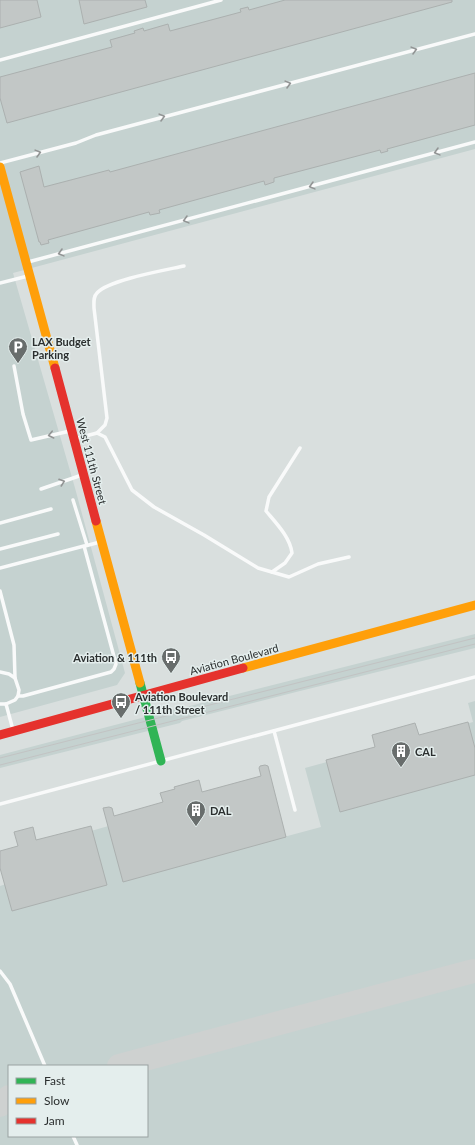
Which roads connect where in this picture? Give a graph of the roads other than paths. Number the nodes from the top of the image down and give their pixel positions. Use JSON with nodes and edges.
{"nodes":[{"id":1,"x":221,"y":0,"type":"edge"},
{"id":2,"x":475,"y":34,"type":"edge"},
{"id":3,"x":0,"y":60,"type":"edge"},
{"id":4,"x":475,"y":142,"type":"edge"},
{"id":5,"x":0,"y":163,"type":"edge"},
{"id":6,"x":0,"y":167,"type":"edge"},
{"id":7,"x":26,"y":263,"type":"junction"},
{"id":8,"x":184,"y":266,"type":"dead end"},
{"id":9,"x":29,"y":276,"type":"junction"},
{"id":10,"x":0,"y":283,"type":"edge"},
{"id":11,"x":14,"y":366,"type":"dead end"},
{"id":12,"x":97,"y":433,"type":"junction"},
{"id":13,"x":72,"y":435,"type":"junction"},
{"id":14,"x":300,"y":448,"type":"dead end"},
{"id":15,"x":83,"y":475,"type":"junction"},
{"id":16,"x":41,"y":489,"type":"dead end"},
{"id":17,"x":73,"y":500,"type":"dead end"},
{"id":18,"x":51,"y":509,"type":"dead end"},
{"id":19,"x":0,"y":523,"type":"edge"},
{"id":20,"x":58,"y":534,"type":"dead end"},
{"id":21,"x":101,"y":541,"type":"junction"},
{"id":22,"x":85,"y":545,"type":"junction"},
{"id":23,"x":0,"y":549,"type":"edge"},
{"id":24,"x":349,"y":557,"type":"dead end"},
{"id":25,"x":0,"y":568,"type":"edge"},
{"id":26,"x":272,"y":572,"type":"junction"},
{"id":27,"x":0,"y":591,"type":"edge"},
{"id":28,"x":475,"y":605,"type":"edge"},
{"id":29,"x":0,"y":672,"type":"edge"},
{"id":30,"x":475,"y":677,"type":"edge"},
{"id":31,"x":15,"y":678,"type":"junction"},
{"id":32,"x":18,"y":696,"type":"junction"},
{"id":33,"x":143,"y":696,"type":"junction"},
{"id":34,"x":0,"y":704,"type":"edge"},
{"id":35,"x":6,"y":704,"type":"junction"},
{"id":36,"x":13,"y":731,"type":"junction"},
{"id":37,"x":274,"y":731,"type":"junction"},
{"id":38,"x":0,"y":734,"type":"edge"},
{"id":39,"x":161,"y":761,"type":"junction"},
{"id":40,"x":0,"y":804,"type":"edge"},
{"id":41,"x":295,"y":810,"type":"dead end"},
{"id":42,"x":0,"y":971,"type":"edge"},
{"id":43,"x":45,"y":1065,"type":"edge"}],
"edges":[{"from":1,"to":3,"type":"lane"},
{"from":5,"to":2,"type":"lane","one_way":true},
{"from":4,"to":7,"type":"lane","one_way":true},
{"from":6,"to":7,"type":"street","name":"West 111th Street"},
{"from":7,"to":9,"type":"street","name":"West 111th Street"},
{"from":8,"to":12,"type":"lane"},
{"from":9,"to":10,"type":"lane"},
{"from":9,"to":13,"type":"street","name":"West 111th Street"},
{"from":13,"to":11,"type":"lane","one_way":true},
{"from":12,"to":13,"type":"lane"},
{"from":12,"to":26,"type":"lane"},
{"from":13,"to":15,"type":"street","name":"West 111th Street"},
{"from":14,"to":26,"type":"lane"},
{"from":16,"to":15,"type":"lane","one_way":true},
{"from":15,"to":21,"type":"street","name":"West 111th Street"},
{"from":17,"to":22,"type":"lane"},
{"from":18,"to":19,"type":"lane"},
{"from":20,"to":23,"type":"lane"},
{"from":21,"to":22,"type":"lane"},
{"from":21,"to":33,"type":"street","name":"West 111th Street"},
{"from":22,"to":25,"type":"lane"},
{"from":22,"to":32,"type":"lane"},
{"from":24,"to":26,"type":"lane"},
{"from":27,"to":31,"type":"lane"},
{"from":28,"to":33,"type":"street","name":"Aviation Boulevard"},
{"from":29,"to":31,"type":"lane"},
{"from":30,"to":37,"type":"lane"},
{"from":31,"to":32,"type":"lane"},
{"from":32,"to":35,"type":"lane"},
{"from":33,"to":36,"type":"street","name":"Aviation Boulevard"},
{"from":33,"to":39,"type":"street","name":"West 111th Street"},
{"from":34,"to":35,"type":"lane"},
{"from":35,"to":36,"type":"lane"},
{"from":36,"to":38,"type":"street","name":"Aviation Boulevard"},
{"from":37,"to":39,"type":"lane"},
{"from":37,"to":41,"type":"lane"},
{"from":39,"to":40,"type":"lane"},
{"from":42,"to":43,"type":"lane"}]}
